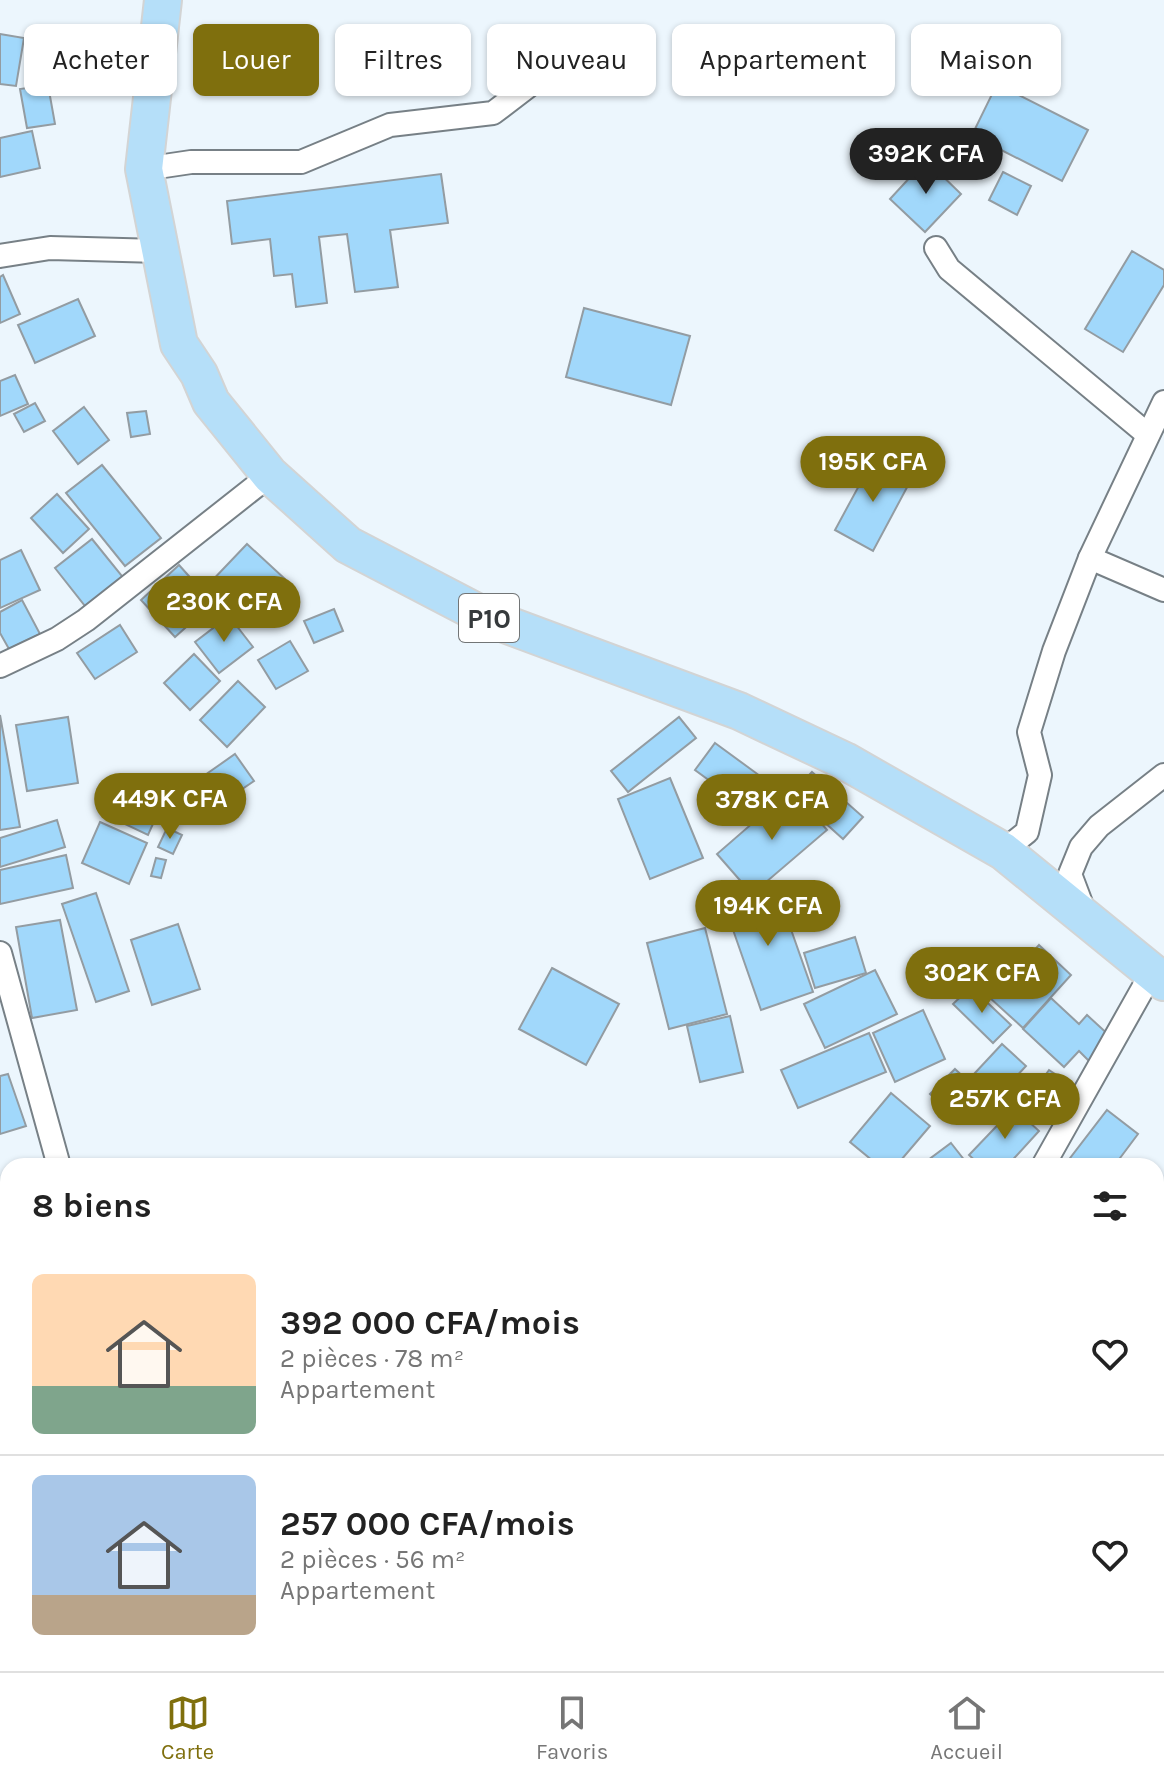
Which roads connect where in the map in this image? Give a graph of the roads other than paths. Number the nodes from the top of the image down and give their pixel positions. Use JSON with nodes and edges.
{"nodes":[{"id":1,"x":163,"y":0,"type":"edge"},
{"id":2,"x":515,"y":96,"type":"edge"},
{"id":3,"x":144,"y":169,"type":"junction"},
{"id":4,"x":936,"y":248,"type":"dead end"},
{"id":5,"x":159,"y":251,"type":"junction"},
{"id":6,"x":0,"y":256,"type":"edge"},
{"id":7,"x":1164,"y":402,"type":"edge"},
{"id":8,"x":1147,"y":434,"type":"junction"},
{"id":9,"x":270,"y":475,"type":"junction"},
{"id":10,"x":1090,"y":558,"type":"junction"},
{"id":11,"x":1164,"y":590,"type":"edge"},
{"id":12,"x":0,"y":666,"type":"edge"},
{"id":13,"x":1164,"y":775,"type":"edge"},
{"id":14,"x":1003,"y":851,"type":"junction"},
{"id":15,"x":1085,"y":916,"type":"junction"},
{"id":16,"x":0,"y":953,"type":"edge"},
{"id":17,"x":1158,"y":978,"type":"edge"},
{"id":18,"x":57,"y":1158,"type":"edge"},
{"id":19,"x":1048,"y":1158,"type":"edge"}],
"edges":[{"from":1,"to":3,"type":"main road","number":"P10"},
{"from":2,"to":3,"type":"street"},
{"from":3,"to":5,"type":"main road","number":"P10"},
{"from":4,"to":8,"type":"street"},
{"from":5,"to":6,"type":"street"},
{"from":5,"to":9,"type":"main road","number":"P10"},
{"from":7,"to":8,"type":"street"},
{"from":8,"to":10,"type":"street"},
{"from":9,"to":12,"type":"street"},
{"from":9,"to":14,"type":"main road","number":"P10"},
{"from":10,"to":11,"type":"street"},
{"from":10,"to":14,"type":"street"},
{"from":13,"to":15,"type":"street"},
{"from":14,"to":15,"type":"main road","number":"P10"},
{"from":15,"to":17,"type":"main road","number":"P10"},
{"from":16,"to":18,"type":"street"},
{"from":17,"to":19,"type":"street"}]}
